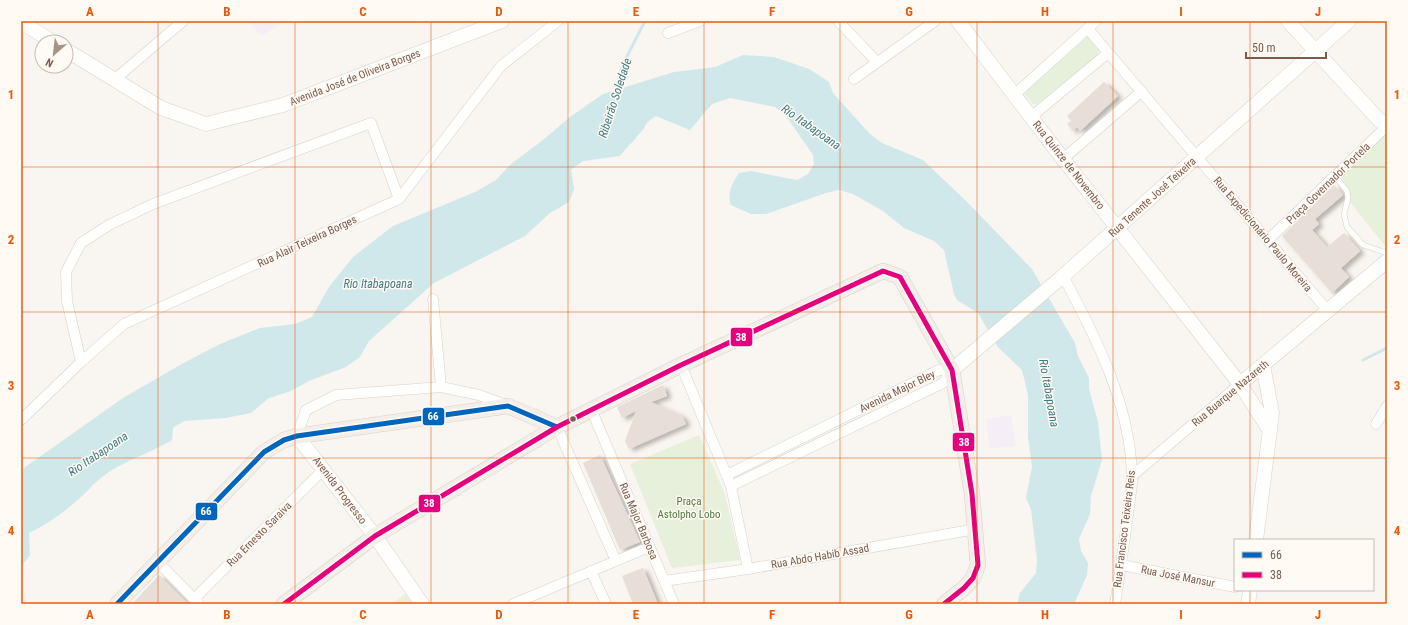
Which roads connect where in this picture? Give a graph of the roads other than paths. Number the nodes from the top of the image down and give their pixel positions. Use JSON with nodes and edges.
{"nodes":[{"id":1,"x":183,"y":21,"type":"edge"},
{"id":2,"x":502,"y":21,"type":"edge"},
{"id":3,"x":558,"y":21,"type":"edge"},
{"id":4,"x":700,"y":21,"type":"edge"},
{"id":5,"x":838,"y":21,"type":"edge"},
{"id":6,"x":934,"y":21,"type":"edge"},
{"id":7,"x":958,"y":21,"type":"edge"},
{"id":8,"x":1096,"y":21,"type":"edge"},
{"id":9,"x":1288,"y":21,"type":"edge"},
{"id":10,"x":1300,"y":21,"type":"edge"},
{"id":11,"x":1349,"y":21,"type":"edge"},
{"id":12,"x":21,"y":22,"type":"edge"},
{"id":13,"x":1088,"y":29,"type":"junction"},
{"id":14,"x":668,"y":33,"type":"dead end"},
{"id":15,"x":40,"y":34,"type":"edge"},
{"id":16,"x":1318,"y":48,"type":"junction"},
{"id":17,"x":1108,"y":53,"type":"junction"},
{"id":18,"x":74,"y":55,"type":"edge"},
{"id":19,"x":877,"y":62,"type":"junction"},
{"id":20,"x":854,"y":79,"type":"dead end"},
{"id":21,"x":114,"y":80,"type":"junction"},
{"id":22,"x":1142,"y":91,"type":"junction"},
{"id":23,"x":1014,"y":94,"type":"junction"},
{"id":24,"x":1031,"y":117,"type":"junction"},
{"id":25,"x":1387,"y":121,"type":"edge"},
{"id":26,"x":1387,"y":125,"type":"edge"},
{"id":27,"x":1197,"y":156,"type":"junction"},
{"id":28,"x":1063,"y":159,"type":"junction"},
{"id":29,"x":1334,"y":175,"type":"junction"},
{"id":30,"x":399,"y":199,"type":"junction"},
{"id":31,"x":1118,"y":227,"type":"junction"},
{"id":32,"x":1268,"y":240,"type":"junction"},
{"id":33,"x":1387,"y":253,"type":"edge"},
{"id":34,"x":1387,"y":261,"type":"edge"},
{"id":35,"x":1063,"y":276,"type":"junction"},
{"id":36,"x":433,"y":299,"type":"dead end"},
{"id":37,"x":1328,"y":311,"type":"junction"},
{"id":38,"x":81,"y":362,"type":"junction"},
{"id":39,"x":681,"y":365,"type":"junction"},
{"id":40,"x":1263,"y":365,"type":"junction"},
{"id":41,"x":952,"y":370,"type":"junction"},
{"id":42,"x":1240,"y":384,"type":"junction"},
{"id":43,"x":441,"y":387,"type":"junction"},
{"id":44,"x":508,"y":406,"type":"junction"},
{"id":45,"x":1387,"y":406,"type":"edge"},
{"id":46,"x":592,"y":409,"type":"junction"},
{"id":47,"x":21,"y":420,"type":"edge"},
{"id":48,"x":1376,"y":424,"type":"dead end"},
{"id":49,"x":557,"y":427,"type":"junction"},
{"id":50,"x":1270,"y":431,"type":"junction"},
{"id":51,"x":297,"y":436,"type":"junction"},
{"id":52,"x":324,"y":469,"type":"junction"},
{"id":53,"x":727,"y":475,"type":"junction"},
{"id":54,"x":1132,"y":476,"type":"junction"},
{"id":55,"x":731,"y":486,"type":"junction"},
{"id":56,"x":976,"y":529,"type":"junction"},
{"id":57,"x":375,"y":536,"type":"junction"},
{"id":58,"x":1256,"y":539,"type":"edge"},
{"id":59,"x":649,"y":547,"type":"junction"},
{"id":60,"x":616,"y":561,"type":"junction"},
{"id":61,"x":158,"y":562,"type":"junction"},
{"id":62,"x":1122,"y":565,"type":"junction"},
{"id":63,"x":748,"y":569,"type":"junction"},
{"id":64,"x":591,"y":571,"type":"junction"},
{"id":65,"x":664,"y":581,"type":"junction"},
{"id":66,"x":1234,"y":587,"type":"edge"},
{"id":67,"x":1249,"y":591,"type":"edge"},
{"id":68,"x":196,"y":602,"type":"edge"},
{"id":69,"x":117,"y":604,"type":"edge"},
{"id":70,"x":284,"y":604,"type":"edge"},
{"id":71,"x":422,"y":604,"type":"edge"},
{"id":72,"x":513,"y":604,"type":"edge"},
{"id":73,"x":606,"y":604,"type":"edge"},
{"id":74,"x":674,"y":604,"type":"edge"},
{"id":75,"x":944,"y":604,"type":"edge"},
{"id":76,"x":1115,"y":604,"type":"edge"},
{"id":77,"x":1248,"y":604,"type":"edge"}],
"edges":[{"from":1,"to":21,"type":"street"},
{"from":2,"to":21,"type":"main road","name":"Avenida José de Oliveira Borges"},
{"from":3,"to":30,"type":"street","name":"Rua Alair Teixeira Borges"},
{"from":4,"to":14,"type":"street"},
{"from":5,"to":19,"type":"street"},
{"from":6,"to":19,"type":"street"},
{"from":7,"to":23,"type":"main road","name":"Rua Quinze de Novembro"},
{"from":8,"to":13,"type":"street"},
{"from":9,"to":16,"type":"main road"},
{"from":10,"to":16,"type":"main road"},
{"from":11,"to":16,"type":"main road","name":"Rua Tenente José Teixeira"},
{"from":12,"to":15,"type":"main road"},
{"from":13,"to":17,"type":"street","name":"Rua Expedicionário Paulo Moreira"},
{"from":13,"to":23,"type":"street"},
{"from":16,"to":25,"type":"main road"},
{"from":16,"to":26,"type":"main road"},
{"from":16,"to":27,"type":"main road","name":"Rua Tenente José Teixeira"},
{"from":17,"to":22,"type":"street","name":"Rua Expedicionário Paulo Moreira"},
{"from":17,"to":24,"type":"street"},
{"from":18,"to":21,"type":"main road"},
{"from":19,"to":20,"type":"street"},
{"from":22,"to":27,"type":"street","name":"Rua Expedicionário Paulo Moreira"},
{"from":22,"to":28,"type":"street"},
{"from":23,"to":24,"type":"main road","name":"Rua Quinze de Novembro"},
{"from":24,"to":28,"type":"main road","name":"Rua Quinze de Novembro"},
{"from":26,"to":29,"type":"street","name":"Praça Governador Portela"},
{"from":27,"to":31,"type":"main road","name":"Rua Tenente José Teixeira"},
{"from":27,"to":32,"type":"street","name":"Rua Expedicionário Paulo Moreira"},
{"from":28,"to":31,"type":"main road","name":"Rua Quinze de Novembro"},
{"from":29,"to":32,"type":"street","name":"Praça Governador Portela"},
{"from":29,"to":33,"type":"lane"},
{"from":30,"to":38,"type":"street","name":"Rua Alair Teixeira Borges"},
{"from":30,"to":38,"type":"street"},
{"from":31,"to":35,"type":"main road","name":"Rua Tenente José Teixeira"},
{"from":31,"to":42,"type":"main road","name":"Rua Quinze de Novembro"},
{"from":32,"to":37,"type":"street","name":"Rua Expedicionário Paulo Moreira"},
{"from":34,"to":37,"type":"main road"},
{"from":35,"to":41,"type":"main road","name":"Rua Tenente José Teixeira"},
{"from":35,"to":54,"type":"street","name":"Rua Francisco Teixeira Reis"},
{"from":36,"to":43,"type":"street"},
{"from":37,"to":40,"type":"main road","name":"Rua Buarque Nazareth"},
{"from":38,"to":47,"type":"street","name":"Rua Alair Teixeira Borges"},
{"from":39,"to":41,"type":"main road"},
{"from":39,"to":46,"type":"main road"},
{"from":39,"to":53,"type":"street"},
{"from":40,"to":42,"type":"main road","name":"Rua Buarque Nazareth"},
{"from":40,"to":50,"type":"main road"},
{"from":41,"to":53,"type":"street","name":"Avenida Major Bley"},
{"from":41,"to":55,"type":"street","name":"Avenida Major Bley"},
{"from":41,"to":56,"type":"main road"},
{"from":42,"to":50,"type":"main road","name":"Rua Quinze de Novembro"},
{"from":42,"to":54,"type":"street","name":"Rua Buarque Nazareth"},
{"from":43,"to":44,"type":"street"},
{"from":43,"to":51,"type":"street"},
{"from":44,"to":49,"type":"main road"},
{"from":44,"to":51,"type":"main road"},
{"from":45,"to":48,"type":"street"},
{"from":46,"to":49,"type":"main road"},
{"from":46,"to":59,"type":"street","name":"Rua Major Barbosa"},
{"from":49,"to":57,"type":"main road"},
{"from":49,"to":60,"type":"street"},
{"from":50,"to":58,"type":"main road"},
{"from":51,"to":52,"type":"main road","name":"Avenida Progresso"},
{"from":51,"to":61,"type":"main road"},
{"from":52,"to":57,"type":"main road","name":"Avenida Progresso"},
{"from":52,"to":68,"type":"street","name":"Rua Ernesto Saraiva"},
{"from":53,"to":55,"type":"street"},
{"from":54,"to":62,"type":"street","name":"Rua Francisco Teixeira Reis"},
{"from":55,"to":63,"type":"street"},
{"from":56,"to":63,"type":"street","name":"Rua Abdo Habib Assad"},
{"from":56,"to":75,"type":"main road"},
{"from":57,"to":70,"type":"main road"},
{"from":57,"to":71,"type":"main road","name":"Avenida Progresso"},
{"from":59,"to":60,"type":"street"},
{"from":59,"to":65,"type":"street","name":"Rua Major Barbosa"},
{"from":60,"to":64,"type":"street"},
{"from":61,"to":68,"type":"street"},
{"from":61,"to":69,"type":"main road"},
{"from":62,"to":66,"type":"street","name":"Rua José Mansur"},
{"from":62,"to":76,"type":"street","name":"Rua Francisco Teixeira Reis"},
{"from":63,"to":65,"type":"street","name":"Rua Abdo Habib Assad"},
{"from":64,"to":72,"type":"street"},
{"from":64,"to":73,"type":"street"},
{"from":65,"to":74,"type":"street","name":"Rua Major Barbosa"},
{"from":67,"to":77,"type":"main road"}]}
